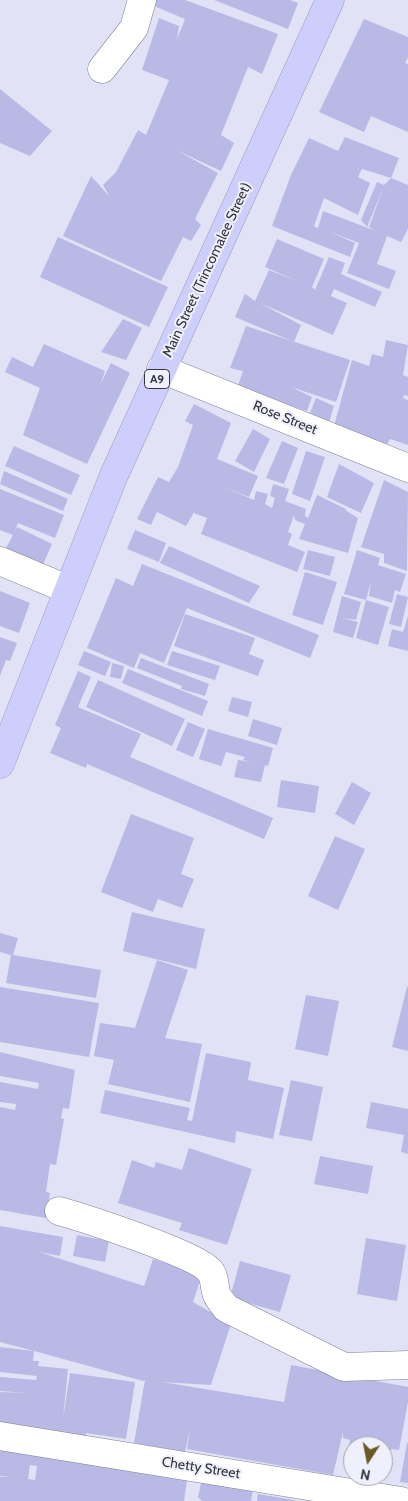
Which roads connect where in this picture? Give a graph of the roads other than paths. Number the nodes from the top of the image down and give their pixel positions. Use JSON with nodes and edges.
{"nodes":[{"id":1,"x":142,"y":0,"type":"edge"},
{"id":2,"x":330,"y":0,"type":"edge"},
{"id":3,"x":102,"y":68,"type":"dead end"},
{"id":4,"x":162,"y":369,"type":"junction"},
{"id":5,"x":408,"y":468,"type":"edge"},
{"id":6,"x":0,"y":561,"type":"edge"},
{"id":7,"x":68,"y":589,"type":"junction"},
{"id":8,"x":0,"y":764,"type":"edge"},
{"id":9,"x":58,"y":1211,"type":"dead end"},
{"id":10,"x":408,"y":1365,"type":"edge"},
{"id":11,"x":0,"y":1436,"type":"edge"},
{"id":12,"x":401,"y":1501,"type":"edge"}],
"edges":[{"from":1,"to":3,"type":"street"},
{"from":2,"to":4,"type":"highway","name":"Main Street (Trincomalee Street)","number":"A9"},
{"from":4,"to":5,"type":"street","name":"Rose Street"},
{"from":4,"to":7,"type":"highway","name":"Main Street (Trincomalee Street)","number":"A9"},
{"from":6,"to":7,"type":"street"},
{"from":7,"to":8,"type":"highway","name":"Main Street (Trincomalee Street)","number":"A9"},
{"from":9,"to":10,"type":"street"},
{"from":11,"to":12,"type":"street","name":"Chetty Street"}]}
